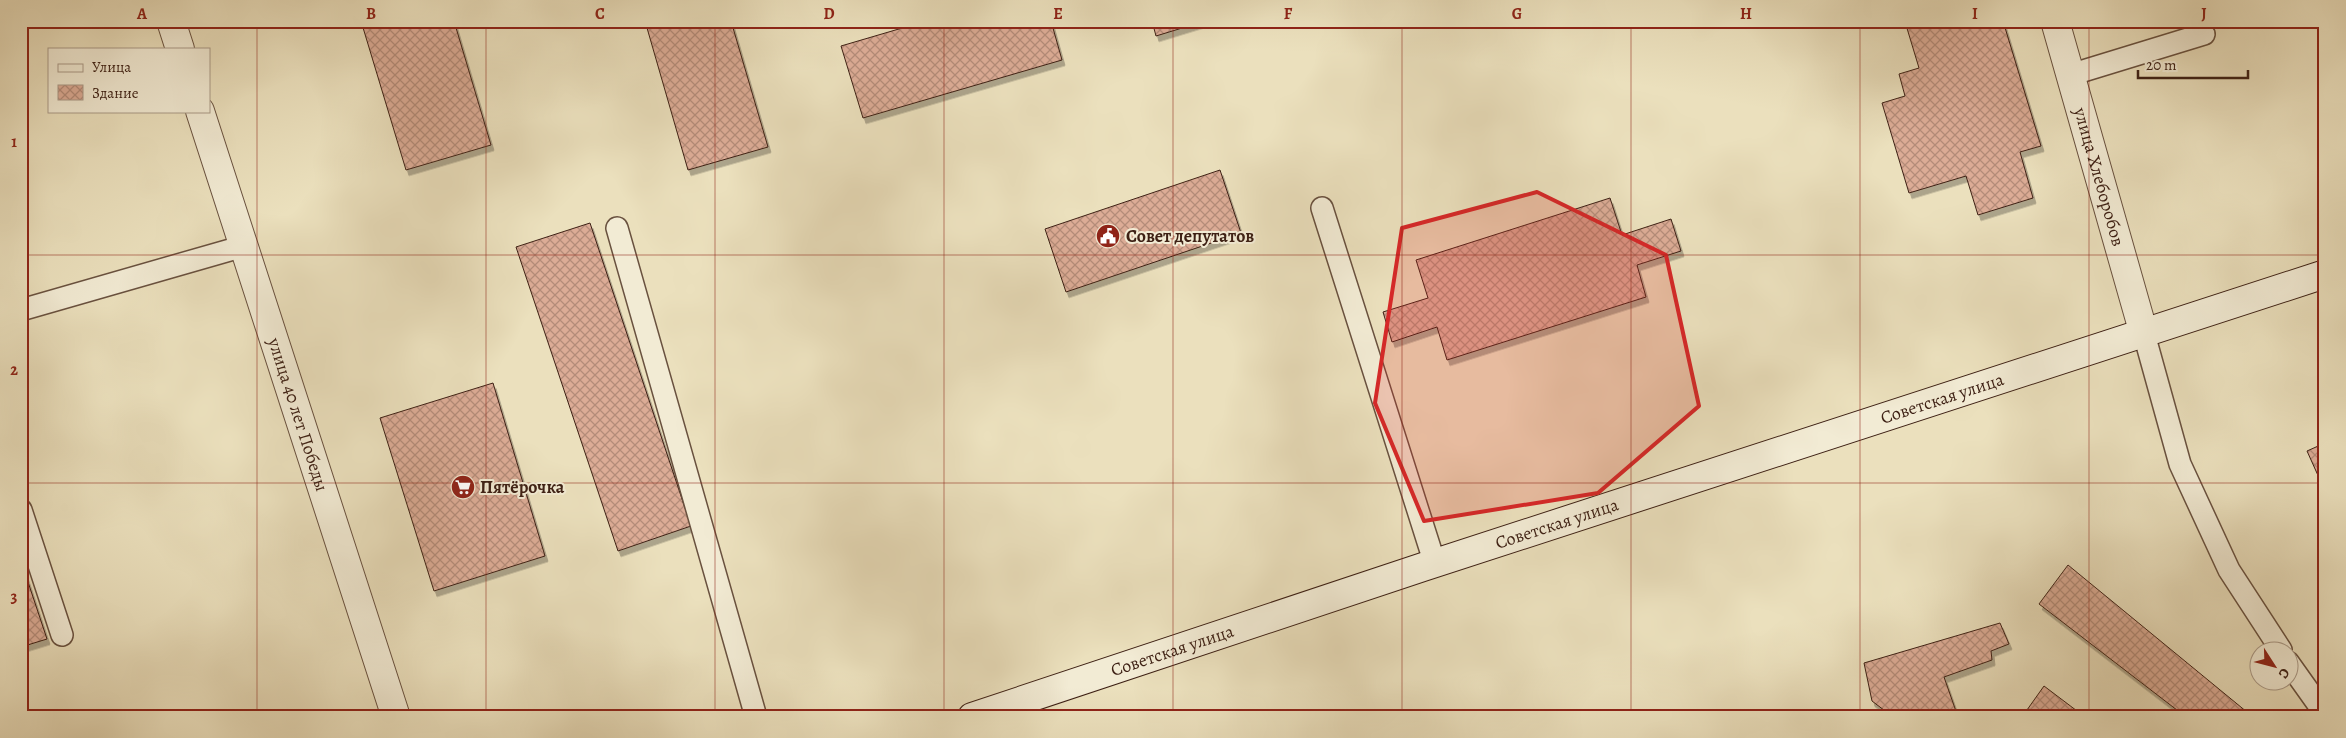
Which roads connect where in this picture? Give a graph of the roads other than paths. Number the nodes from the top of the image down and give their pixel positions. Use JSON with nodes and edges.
{"nodes":[{"id":1,"x":171,"y":21,"type":"edge"},
{"id":2,"x":2055,"y":21,"type":"edge"},
{"id":3,"x":2204,"y":34,"type":"dead end"},
{"id":4,"x":180,"y":48,"type":"edge"},
{"id":5,"x":2070,"y":75,"type":"junction"},
{"id":6,"x":200,"y":112,"type":"edge"},
{"id":7,"x":1322,"y":208,"type":"dead end"},
{"id":8,"x":617,"y":228,"type":"dead end"},
{"id":9,"x":244,"y":246,"type":"junction"},
{"id":10,"x":2325,"y":274,"type":"edge"},
{"id":11,"x":21,"y":310,"type":"edge"},
{"id":12,"x":2144,"y":334,"type":"junction"},
{"id":13,"x":21,"y":510,"type":"edge"},
{"id":14,"x":1435,"y":564,"type":"junction"},
{"id":15,"x":62,"y":635,"type":"dead end"},
{"id":16,"x":2274,"y":640,"type":"edge"},
{"id":17,"x":2298,"y":676,"type":"edge"},
{"id":18,"x":2325,"y":714,"type":"edge"},
{"id":19,"x":396,"y":717,"type":"edge"},
{"id":20,"x":756,"y":717,"type":"edge"},
{"id":21,"x":972,"y":717,"type":"edge"}],
"edges":[{"from":1,"to":4,"type":"main road"},
{"from":2,"to":5,"type":"main road","name":"улица Хлеборобов"},
{"from":3,"to":5,"type":"lane"},
{"from":5,"to":12,"type":"main road","name":"улица Хлеборобов"},
{"from":6,"to":9,"type":"main road","name":"улица 40 лет Победы"},
{"from":7,"to":14,"type":"lane"},
{"from":8,"to":20,"type":"lane"},
{"from":9,"to":11,"type":"lane"},
{"from":9,"to":19,"type":"main road","name":"улица 40 лет Победы"},
{"from":10,"to":12,"type":"main road","name":"Советская улица"},
{"from":12,"to":14,"type":"main road","name":"Советская улица"},
{"from":12,"to":16,"type":"lane"},
{"from":13,"to":15,"type":"lane"},
{"from":14,"to":21,"type":"main road","name":"Советская улица"},
{"from":17,"to":18,"type":"lane"}]}
